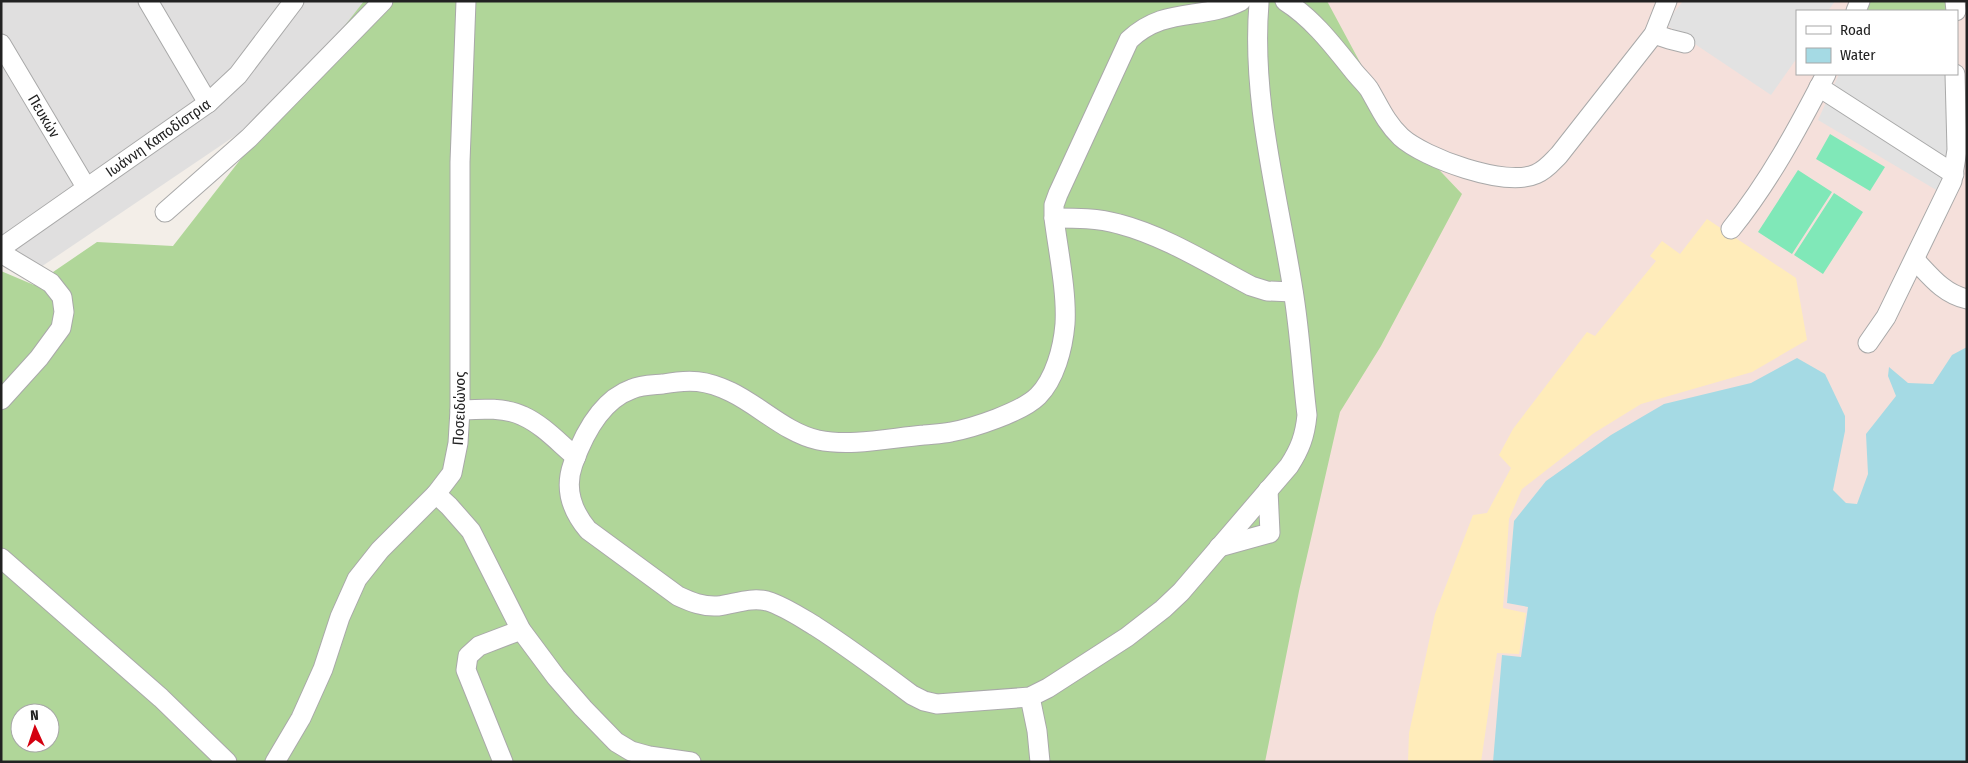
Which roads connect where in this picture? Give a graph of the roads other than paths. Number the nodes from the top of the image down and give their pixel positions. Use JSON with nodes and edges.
{"nodes":[{"id":1,"x":148,"y":1,"type":"edge"},
{"id":2,"x":294,"y":1,"type":"edge"},
{"id":3,"x":383,"y":1,"type":"edge"},
{"id":4,"x":466,"y":1,"type":"edge"},
{"id":5,"x":1285,"y":1,"type":"edge"},
{"id":6,"x":1667,"y":1,"type":"edge"},
{"id":7,"x":1258,"y":2,"type":"edge"},
{"id":8,"x":1654,"y":34,"type":"junction"},
{"id":9,"x":1685,"y":43,"type":"dead end"},
{"id":10,"x":1,"y":44,"type":"edge"},
{"id":11,"x":1955,"y":75,"type":"edge"},
{"id":12,"x":1823,"y":80,"type":"edge"},
{"id":13,"x":208,"y":103,"type":"junction"},
{"id":14,"x":1954,"y":174,"type":"junction"},
{"id":15,"x":86,"y":187,"type":"junction"},
{"id":16,"x":164,"y":212,"type":"dead end"},
{"id":17,"x":1054,"y":218,"type":"junction"},
{"id":18,"x":1731,"y":229,"type":"dead end"},
{"id":19,"x":1,"y":248,"type":"edge"},
{"id":20,"x":1,"y":253,"type":"edge"},
{"id":21,"x":1915,"y":260,"type":"junction"},
{"id":22,"x":1293,"y":292,"type":"junction"},
{"id":23,"x":1967,"y":299,"type":"edge"},
{"id":24,"x":1868,"y":343,"type":"dead end"},
{"id":25,"x":1,"y":400,"type":"edge"},
{"id":26,"x":460,"y":410,"type":"junction"},
{"id":27,"x":576,"y":457,"type":"junction"},
{"id":28,"x":1268,"y":490,"type":"junction"},
{"id":29,"x":436,"y":494,"type":"junction"},
{"id":30,"x":1219,"y":547,"type":"junction"},
{"id":31,"x":1,"y":558,"type":"edge"},
{"id":32,"x":521,"y":630,"type":"junction"},
{"id":33,"x":1030,"y":697,"type":"junction"},
{"id":34,"x":227,"y":762,"type":"edge"},
{"id":35,"x":275,"y":762,"type":"edge"},
{"id":36,"x":503,"y":762,"type":"edge"},
{"id":37,"x":691,"y":762,"type":"edge"},
{"id":38,"x":1040,"y":762,"type":"edge"}],
"edges":[{"from":1,"to":13,"type":"street"},
{"from":2,"to":13,"type":"street","name":"Ιωάννη Καποδίστρια"},
{"from":3,"to":16,"type":"street"},
{"from":4,"to":26,"type":"street","name":"Ποσειδώνος"},
{"from":5,"to":8,"type":"street"},
{"from":6,"to":8,"type":"street"},
{"from":7,"to":17,"type":"street"},
{"from":7,"to":22,"type":"street"},
{"from":8,"to":9,"type":"street"},
{"from":10,"to":15,"type":"street","name":"Πευκών"},
{"from":11,"to":14,"type":"street"},
{"from":12,"to":14,"type":"street"},
{"from":12,"to":18,"type":"street"},
{"from":13,"to":15,"type":"street","name":"Ιωάννη Καποδίστρια"},
{"from":14,"to":21,"type":"street"},
{"from":15,"to":19,"type":"street","name":"Ιωάννη Καποδίστρια"},
{"from":17,"to":22,"type":"street"},
{"from":17,"to":27,"type":"street"},
{"from":20,"to":25,"type":"street"},
{"from":21,"to":23,"type":"street"},
{"from":21,"to":24,"type":"street"},
{"from":22,"to":28,"type":"street"},
{"from":26,"to":27,"type":"street"},
{"from":26,"to":29,"type":"street","name":"Ποσειδώνος"},
{"from":27,"to":33,"type":"street"},
{"from":28,"to":30,"type":"street"},
{"from":28,"to":30,"type":"street"},
{"from":29,"to":32,"type":"street"},
{"from":29,"to":35,"type":"street","name":"Ποσειδώνος"},
{"from":30,"to":33,"type":"street"},
{"from":31,"to":34,"type":"street"},
{"from":32,"to":36,"type":"street"},
{"from":32,"to":37,"type":"street"},
{"from":33,"to":38,"type":"street"}]}
